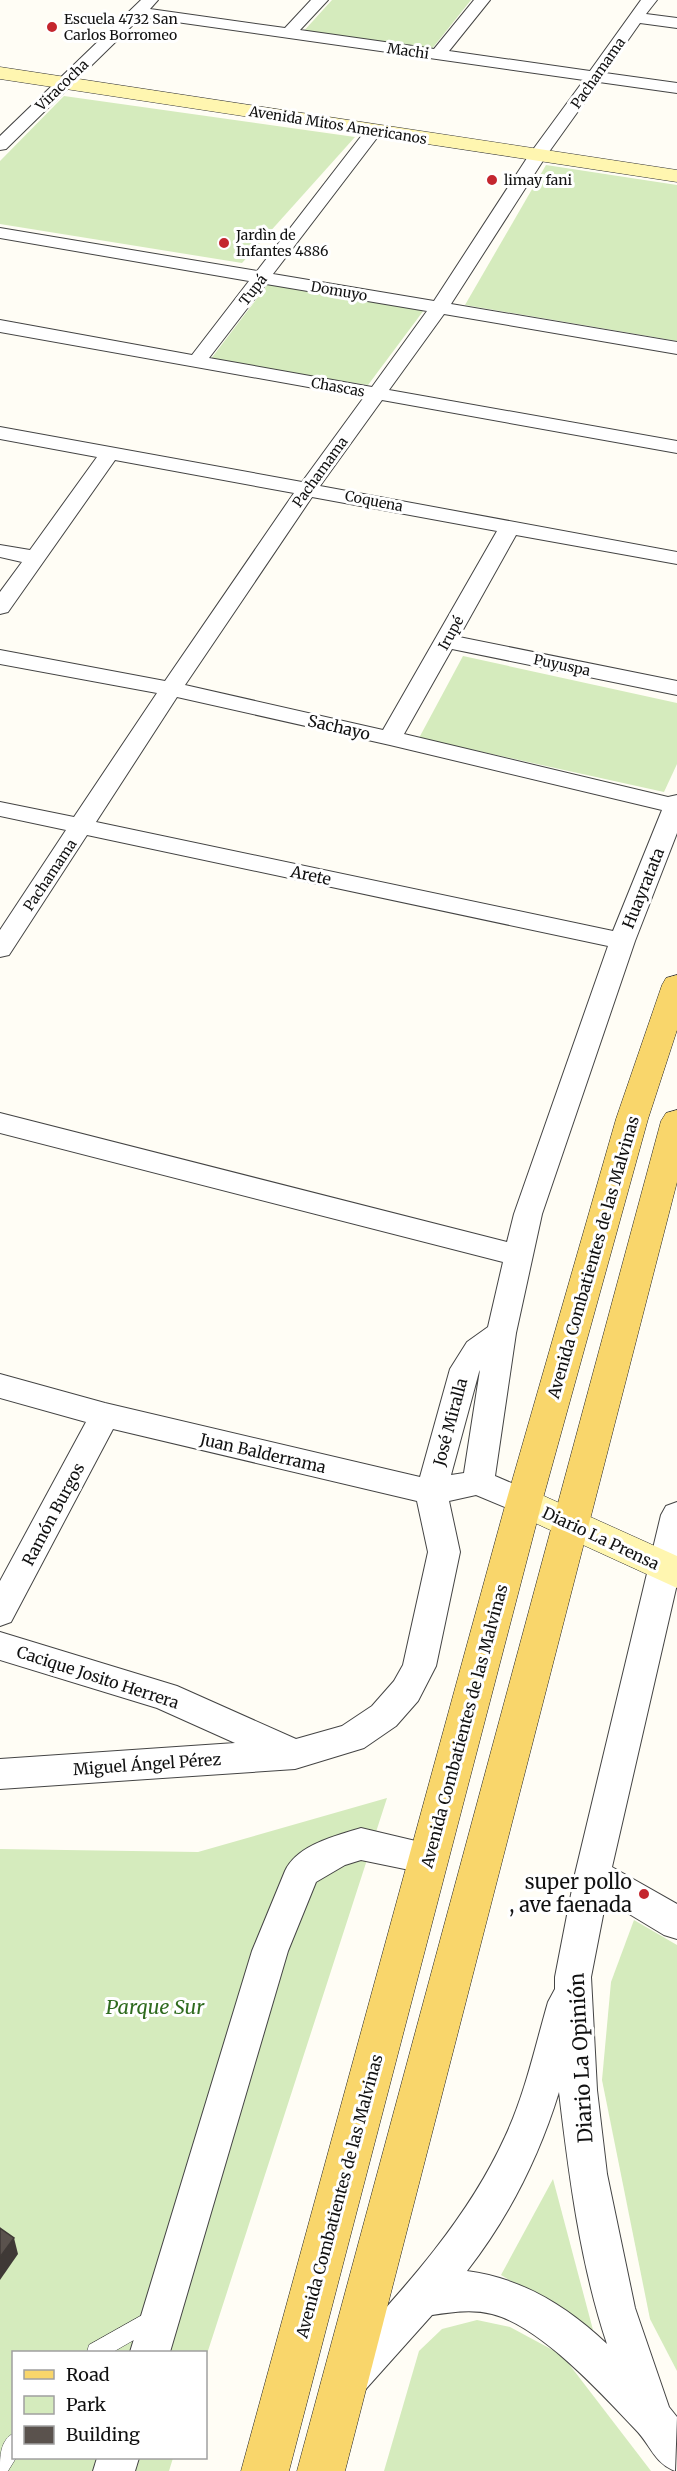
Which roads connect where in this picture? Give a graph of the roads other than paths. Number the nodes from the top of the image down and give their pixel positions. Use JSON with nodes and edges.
{"nodes":[{"id":1,"x":320,"y":0,"type":"edge"},
{"id":2,"x":482,"y":0,"type":"edge"},
{"id":3,"x":649,"y":0,"type":"edge"},
{"id":4,"x":144,"y":6,"type":"edge"},
{"id":5,"x":637,"y":18,"type":"junction"},
{"id":6,"x":677,"y":23,"type":"edge"},
{"id":7,"x":288,"y":34,"type":"junction"},
{"id":8,"x":438,"y":55,"type":"junction"},
{"id":9,"x":0,"y":62,"type":"edge"},
{"id":10,"x":0,"y":73,"type":"edge"},
{"id":11,"x":596,"y":76,"type":"junction"},
{"id":12,"x":69,"y":78,"type":"junction"},
{"id":13,"x":677,"y":88,"type":"edge"},
{"id":14,"x":375,"y":130,"type":"junction"},
{"id":15,"x":0,"y":145,"type":"edge"},
{"id":16,"x":542,"y":150,"type":"junction"},
{"id":17,"x":677,"y":164,"type":"edge"},
{"id":18,"x":677,"y":176,"type":"edge"},
{"id":19,"x":0,"y":233,"type":"edge"},
{"id":20,"x":263,"y":278,"type":"junction"},
{"id":21,"x":439,"y":308,"type":"junction"},
{"id":22,"x":0,"y":326,"type":"edge"},
{"id":23,"x":677,"y":348,"type":"edge"},
{"id":24,"x":196,"y":362,"type":"junction"},
{"id":25,"x":378,"y":394,"type":"junction"},
{"id":26,"x":0,"y":433,"type":"edge"},
{"id":27,"x":677,"y":447,"type":"edge"},
{"id":28,"x":109,"y":454,"type":"junction"},
{"id":29,"x":308,"y":488,"type":"junction"},
{"id":30,"x":510,"y":527,"type":"junction"},
{"id":31,"x":0,"y":551,"type":"edge"},
{"id":32,"x":36,"y":558,"type":"junction"},
{"id":33,"x":677,"y":558,"type":"edge"},
{"id":34,"x":0,"y":607,"type":"edge"},
{"id":35,"x":447,"y":641,"type":"junction"},
{"id":36,"x":0,"y":657,"type":"edge"},
{"id":37,"x":677,"y":688,"type":"edge"},
{"id":38,"x":171,"y":689,"type":"junction"},
{"id":39,"x":390,"y":738,"type":"junction"},
{"id":40,"x":676,"y":804,"type":"edge"},
{"id":41,"x":0,"y":809,"type":"edge"},
{"id":42,"x":82,"y":827,"type":"junction"},
{"id":43,"x":622,"y":941,"type":"junction"},
{"id":44,"x":0,"y":949,"type":"edge"},
{"id":45,"x":677,"y":985,"type":"edge"},
{"id":46,"x":677,"y":1120,"type":"edge"},
{"id":47,"x":0,"y":1123,"type":"edge"},
{"id":48,"x":520,"y":1256,"type":"junction"},
{"id":49,"x":501,"y":1333,"type":"junction"},
{"id":50,"x":0,"y":1386,"type":"edge"},
{"id":51,"x":105,"y":1415,"type":"junction"},
{"id":52,"x":478,"y":1482,"type":"junction"},
{"id":53,"x":431,"y":1492,"type":"junction"},
{"id":54,"x":524,"y":1502,"type":"junction"},
{"id":55,"x":677,"y":1515,"type":"edge"},
{"id":56,"x":570,"y":1524,"type":"junction"},
{"id":57,"x":671,"y":1570,"type":"edge"},
{"id":58,"x":0,"y":1612,"type":"edge"},
{"id":59,"x":0,"y":1646,"type":"edge"},
{"id":60,"x":295,"y":1754,"type":"junction"},
{"id":61,"x":0,"y":1774,"type":"edge"},
{"id":62,"x":429,"y":1858,"type":"junction"},
{"id":63,"x":593,"y":1874,"type":"junction"},
{"id":64,"x":677,"y":1923,"type":"edge"},
{"id":65,"x":573,"y":1977,"type":"junction"},
{"id":66,"x":424,"y":2296,"type":"junction"},
{"id":67,"x":162,"y":2312,"type":"junction"},
{"id":68,"x":98,"y":2351,"type":"edge"},
{"id":69,"x":150,"y":2351,"type":"edge"},
{"id":70,"x":344,"y":2384,"type":"junction"},
{"id":71,"x":653,"y":2419,"type":"junction"},
{"id":72,"x":12,"y":2446,"type":"edge"},
{"id":73,"x":677,"y":2451,"type":"edge"},
{"id":74,"x":0,"y":2465,"type":"edge"},
{"id":75,"x":265,"y":2471,"type":"edge"},
{"id":76,"x":321,"y":2471,"type":"edge"}],
"edges":[{"from":1,"to":7,"type":"street"},
{"from":2,"to":8,"type":"street"},
{"from":3,"to":5,"type":"street","name":"Pachamama"},
{"from":4,"to":7,"type":"street","name":"Machi"},
{"from":4,"to":12,"type":"street","name":"Viracocha"},
{"from":5,"to":6,"type":"street"},
{"from":5,"to":11,"type":"street","name":"Pachamama"},
{"from":7,"to":8,"type":"street","name":"Machi"},
{"from":8,"to":11,"type":"street","name":"Machi"},
{"from":9,"to":12,"type":"street","name":"Avenida Mitos Americanos"},
{"from":10,"to":12,"type":"street","name":"Avenida Mitos Americanos"},
{"from":11,"to":13,"type":"street","name":"Machi"},
{"from":11,"to":16,"type":"street","name":"Pachamama"},
{"from":12,"to":14,"type":"street","name":"Avenida Mitos Americanos"},
{"from":12,"to":15,"type":"street","name":"Viracocha"},
{"from":12,"to":16,"type":"street","name":"Avenida Mitos Americanos"},
{"from":14,"to":16,"type":"street","name":"Avenida Mitos Americanos"},
{"from":14,"to":20,"type":"street","name":"Tupá"},
{"from":16,"to":17,"type":"street","name":"Avenida Mitos Americanos"},
{"from":16,"to":18,"type":"street","name":"Avenida Mitos Americanos"},
{"from":16,"to":21,"type":"street","name":"Pachamama"},
{"from":19,"to":20,"type":"street","name":"Domuyo"},
{"from":20,"to":21,"type":"street","name":"Domuyo"},
{"from":20,"to":24,"type":"street","name":"Tupá"},
{"from":21,"to":23,"type":"street","name":"Domuyo"},
{"from":21,"to":25,"type":"street","name":"Pachamama"},
{"from":22,"to":24,"type":"street","name":"Chascas"},
{"from":24,"to":25,"type":"street","name":"Chascas"},
{"from":25,"to":27,"type":"street","name":"Chascas"},
{"from":25,"to":29,"type":"street","name":"Pachamama"},
{"from":26,"to":28,"type":"street","name":"Coquena"},
{"from":28,"to":29,"type":"street","name":"Coquena"},
{"from":28,"to":32,"type":"street"},
{"from":29,"to":30,"type":"street","name":"Coquena"},
{"from":29,"to":38,"type":"street","name":"Pachamama"},
{"from":30,"to":33,"type":"street","name":"Coquena"},
{"from":30,"to":35,"type":"street","name":"Irupé"},
{"from":31,"to":32,"type":"street"},
{"from":32,"to":34,"type":"street"},
{"from":35,"to":37,"type":"street","name":"Puyuspa"},
{"from":35,"to":39,"type":"street","name":"Irupé"},
{"from":36,"to":38,"type":"street","name":"Sachayo"},
{"from":38,"to":39,"type":"street","name":"Sachayo"},
{"from":38,"to":42,"type":"street","name":"Pachamama"},
{"from":39,"to":40,"type":"street","name":"Sachayo"},
{"from":40,"to":43,"type":"street","name":"Huayratata"},
{"from":41,"to":42,"type":"street","name":"Arete"},
{"from":42,"to":43,"type":"street","name":"Arete"},
{"from":42,"to":44,"type":"street","name":"Pachamama"},
{"from":43,"to":48,"type":"street"},
{"from":45,"to":54,"type":"main road","name":"Avenida Combatientes de las Malvinas"},
{"from":46,"to":56,"type":"main road"},
{"from":47,"to":48,"type":"street"},
{"from":48,"to":49,"type":"street"},
{"from":49,"to":52,"type":"street"},
{"from":49,"to":53,"type":"street","name":"José Miralla"},
{"from":50,"to":51,"type":"street","name":"Juan Balderrama"},
{"from":51,"to":53,"type":"street","name":"Juan Balderrama"},
{"from":51,"to":58,"type":"street","name":"Ramón Burgos"},
{"from":52,"to":53,"type":"street","name":"Juan Balderrama"},
{"from":52,"to":54,"type":"street"},
{"from":53,"to":60,"type":"street","name":"José Miralla"},
{"from":54,"to":56,"type":"street","name":"Diario La Prensa"},
{"from":54,"to":62,"type":"main road","name":"Avenida Combatientes de las Malvinas"},
{"from":55,"to":57,"type":"street","name":"Diario La Opinión"},
{"from":56,"to":57,"type":"street","name":"Diario La Prensa"},
{"from":56,"to":70,"type":"main road"},
{"from":57,"to":63,"type":"street","name":"Diario La Opinión"},
{"from":59,"to":60,"type":"street","name":"Cacique Josito Herrera"},
{"from":60,"to":61,"type":"street","name":"Miguel Ángel Pérez"},
{"from":62,"to":67,"type":"street"},
{"from":62,"to":75,"type":"main road","name":"Avenida Combatientes de las Malvinas"},
{"from":63,"to":64,"type":"street"},
{"from":63,"to":65,"type":"street","name":"Diario La Opinión"},
{"from":65,"to":66,"type":"street"},
{"from":65,"to":71,"type":"street","name":"Diario La Opinión"},
{"from":66,"to":70,"type":"street"},
{"from":66,"to":71,"type":"street"},
{"from":67,"to":68,"type":"lane"},
{"from":67,"to":69,"type":"street"},
{"from":70,"to":76,"type":"main road"},
{"from":71,"to":73,"type":"street","name":"Diario La Opinión"},
{"from":72,"to":74,"type":"lane"}]}
